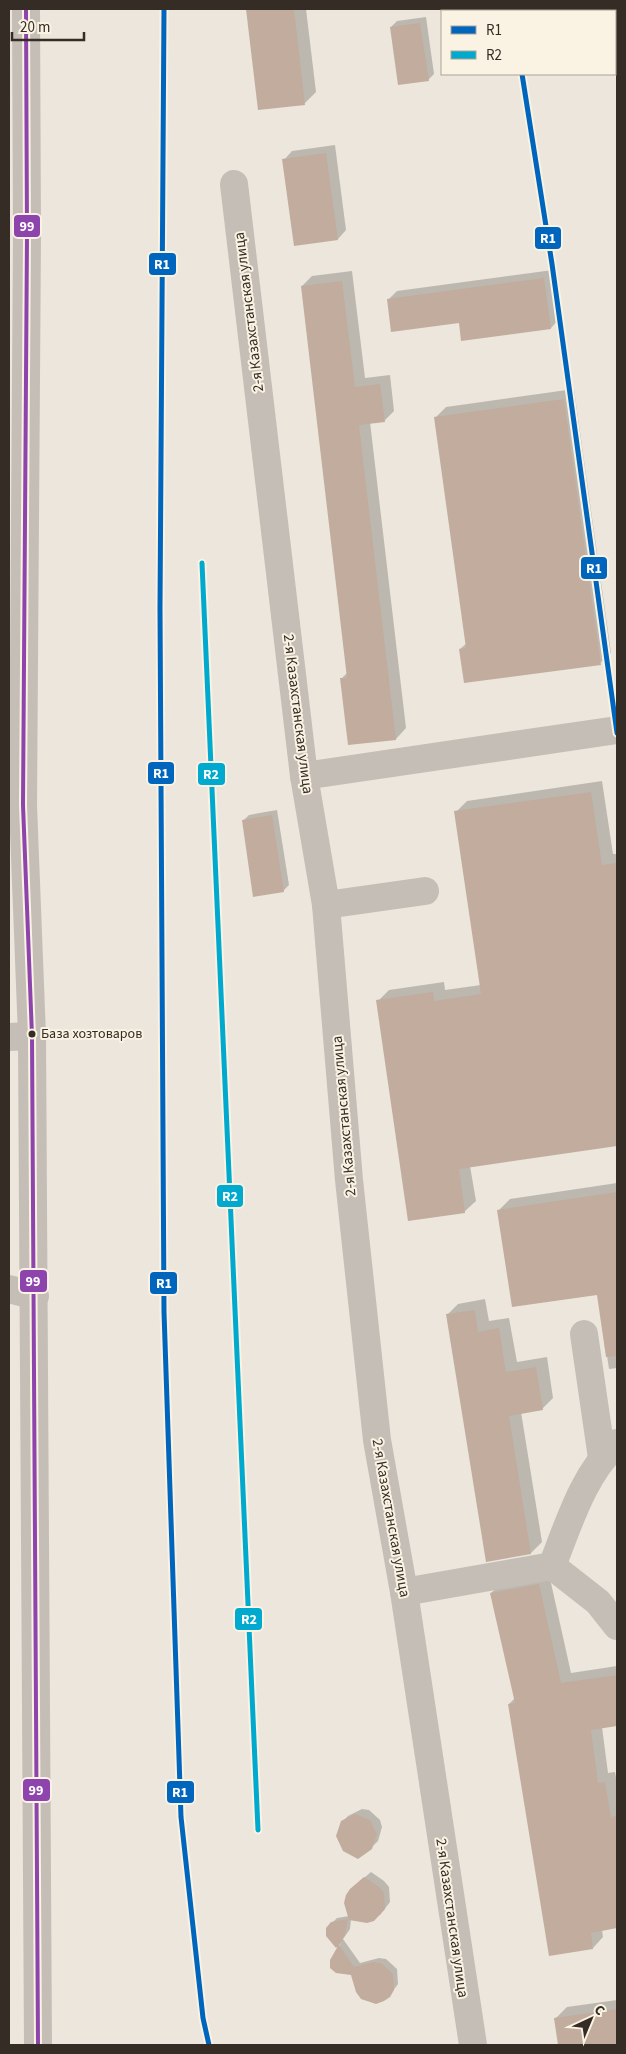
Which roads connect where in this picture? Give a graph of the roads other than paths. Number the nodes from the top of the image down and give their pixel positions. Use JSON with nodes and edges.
{"nodes":[{"id":1,"x":26,"y":9,"type":"edge"},
{"id":2,"x":234,"y":184,"type":"dead end"},
{"id":3,"x":17,"y":453,"type":"edge"},
{"id":4,"x":617,"y":730,"type":"edge"},
{"id":5,"x":304,"y":776,"type":"junction"},
{"id":6,"x":17,"y":861,"type":"edge"},
{"id":7,"x":425,"y":890,"type":"dead end"},
{"id":8,"x":326,"y":905,"type":"junction"},
{"id":9,"x":21,"y":1037,"type":"edge"},
{"id":10,"x":9,"y":1288,"type":"edge"},
{"id":11,"x":36,"y":1296,"type":"junction"},
{"id":12,"x":584,"y":1334,"type":"dead end"},
{"id":13,"x":610,"y":1450,"type":"edge"},
{"id":14,"x":552,"y":1566,"type":"junction"},
{"id":15,"x":404,"y":1592,"type":"junction"},
{"id":16,"x":617,"y":1626,"type":"edge"},
{"id":17,"x":38,"y":2045,"type":"edge"},
{"id":18,"x":473,"y":2045,"type":"edge"}],
"edges":[{"from":1,"to":3,"type":"street"},
{"from":2,"to":5,"type":"street","name":"2-я Казахстанская улица"},
{"from":3,"to":6,"type":"street"},
{"from":4,"to":5,"type":"street"},
{"from":5,"to":8,"type":"street","name":"2-я Казахстанская улица"},
{"from":6,"to":9,"type":"street"},
{"from":7,"to":8,"type":"street"},
{"from":8,"to":15,"type":"street","name":"2-я Казахстанская улица"},
{"from":9,"to":11,"type":"street"},
{"from":10,"to":11,"type":"street"},
{"from":11,"to":17,"type":"street"},
{"from":12,"to":13,"type":"street"},
{"from":13,"to":14,"type":"street"},
{"from":14,"to":15,"type":"street"},
{"from":14,"to":16,"type":"street"},
{"from":15,"to":18,"type":"street","name":"2-я Казахстанская улица"}]}
